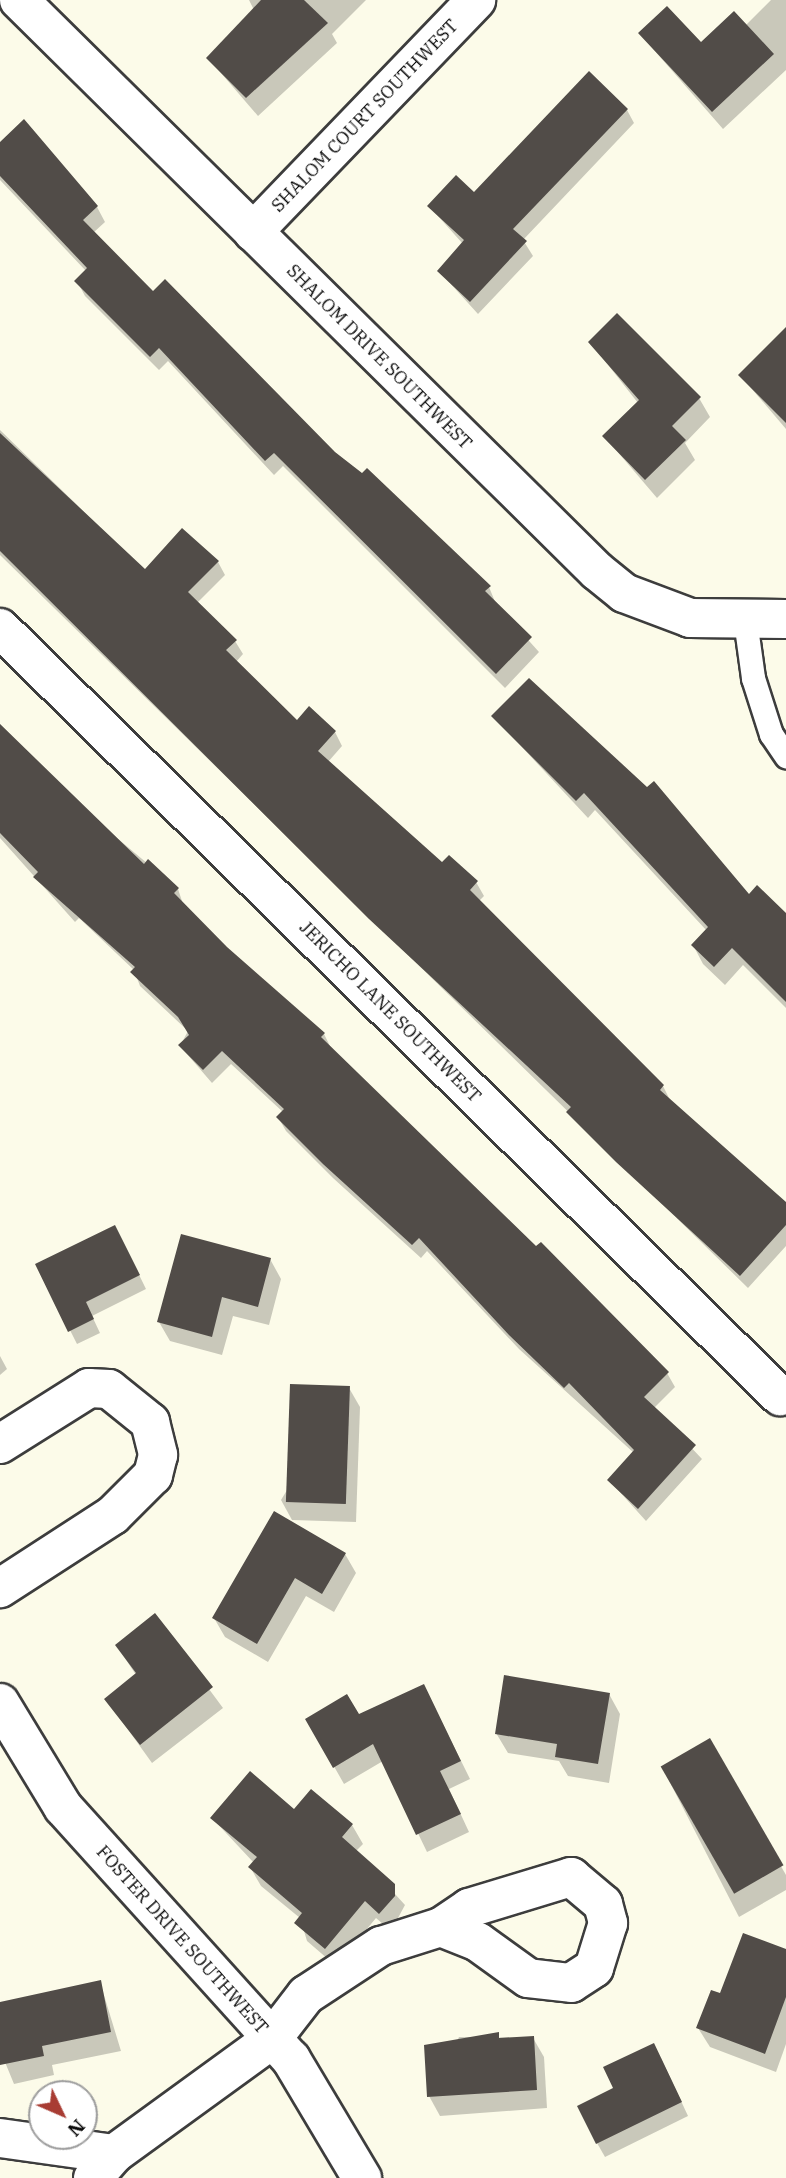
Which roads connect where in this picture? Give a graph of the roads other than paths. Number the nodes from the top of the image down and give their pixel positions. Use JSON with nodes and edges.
{"nodes":[{"id":1,"x":19,"y":0,"type":"edge"},
{"id":2,"x":477,"y":0,"type":"edge"},
{"id":3,"x":253,"y":232,"type":"junction"},
{"id":4,"x":786,"y":618,"type":"edge"},
{"id":5,"x":745,"y":620,"type":"junction"},
{"id":6,"x":0,"y":628,"type":"edge"},
{"id":7,"x":786,"y":756,"type":"edge"},
{"id":8,"x":780,"y":1396,"type":"dead end"},
{"id":9,"x":0,"y":1444,"type":"edge"},
{"id":10,"x":0,"y":1588,"type":"edge"},
{"id":11,"x":0,"y":1703,"type":"edge"},
{"id":12,"x":440,"y":1927,"type":"dead end"},
{"id":13,"x":272,"y":2039,"type":"junction"},
{"id":14,"x":0,"y":2138,"type":"edge"},
{"id":15,"x":103,"y":2166,"type":"edge"},
{"id":16,"x":362,"y":2178,"type":"edge"}],
"edges":[{"from":1,"to":3,"type":"street","name":"SHALOM DRIVE SOUTHWEST"},
{"from":2,"to":3,"type":"street","name":"SHALOM COURT SOUTHWEST"},
{"from":3,"to":5,"type":"street","name":"SHALOM DRIVE SOUTHWEST"},
{"from":4,"to":5,"type":"street","name":"SHALOM DRIVE SOUTHWEST"},
{"from":5,"to":7,"type":"lane"},
{"from":6,"to":8,"type":"street","name":"JERICHO LANE SOUTHWEST"},
{"from":9,"to":10,"type":"street"},
{"from":11,"to":13,"type":"street","name":"FOSTER DRIVE SOUTHWEST"},
{"from":12,"to":13,"type":"street"},
{"from":13,"to":15,"type":"street"},
{"from":13,"to":16,"type":"street","name":"FOSTER DRIVE SOUTHWEST"},
{"from":14,"to":15,"type":"street"}]}
